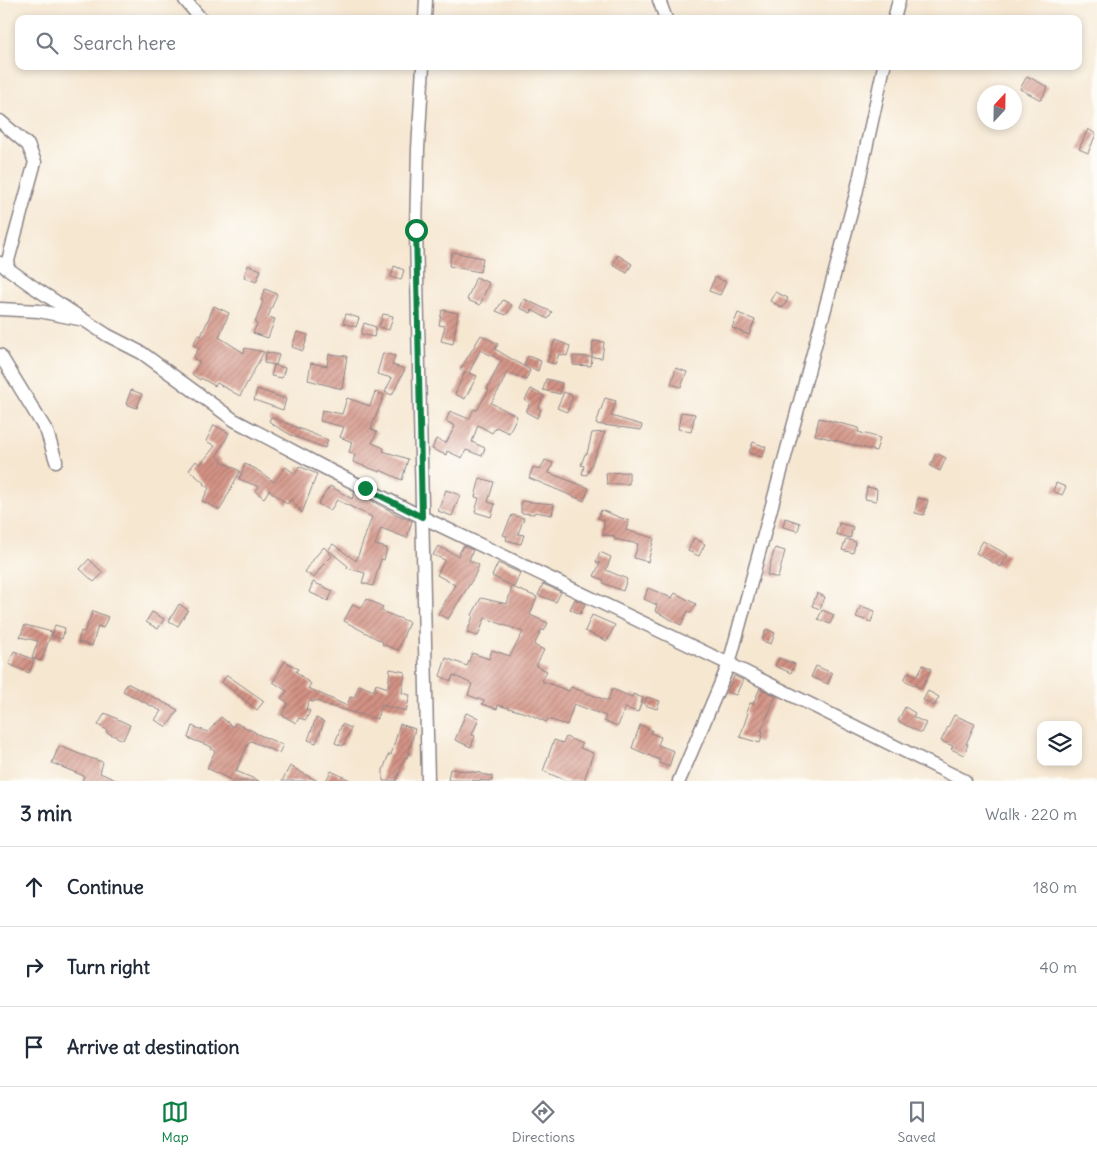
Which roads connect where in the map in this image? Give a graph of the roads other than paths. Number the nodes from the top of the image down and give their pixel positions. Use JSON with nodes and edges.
{"nodes":[{"id":1,"x":185,"y":0,"type":"edge"},
{"id":2,"x":426,"y":0,"type":"edge"},
{"id":3,"x":659,"y":0,"type":"edge"},
{"id":4,"x":898,"y":0,"type":"edge"},
{"id":5,"x":198,"y":15,"type":"edge"},
{"id":6,"x":425,"y":15,"type":"edge"},
{"id":7,"x":665,"y":15,"type":"edge"},
{"id":8,"x":895,"y":15,"type":"edge"},
{"id":9,"x":423,"y":70,"type":"edge"},
{"id":10,"x":883,"y":70,"type":"edge"},
{"id":11,"x":0,"y":121,"type":"edge"},
{"id":12,"x":3,"y":266,"type":"edge"},
{"id":13,"x":0,"y":309,"type":"edge"},
{"id":14,"x":86,"y":321,"type":"junction"},
{"id":15,"x":0,"y":355,"type":"edge"},
{"id":16,"x":56,"y":461,"type":"dead end"},
{"id":17,"x":422,"y":517,"type":"junction"},
{"id":18,"x":729,"y":664,"type":"junction"},
{"id":19,"x":428,"y":781,"type":"edge"},
{"id":20,"x":678,"y":781,"type":"edge"},
{"id":21,"x":965,"y":781,"type":"edge"}],
"edges":[{"from":1,"to":5,"type":"street"},
{"from":2,"to":6,"type":"street"},
{"from":3,"to":7,"type":"street"},
{"from":4,"to":8,"type":"street"},
{"from":9,"to":17,"type":"street"},
{"from":10,"to":18,"type":"street"},
{"from":11,"to":12,"type":"street"},
{"from":12,"to":14,"type":"street"},
{"from":13,"to":14,"type":"street"},
{"from":14,"to":17,"type":"street"},
{"from":15,"to":16,"type":"street"},
{"from":17,"to":18,"type":"street"},
{"from":17,"to":19,"type":"street"},
{"from":18,"to":20,"type":"street"},
{"from":18,"to":21,"type":"street"}]}
